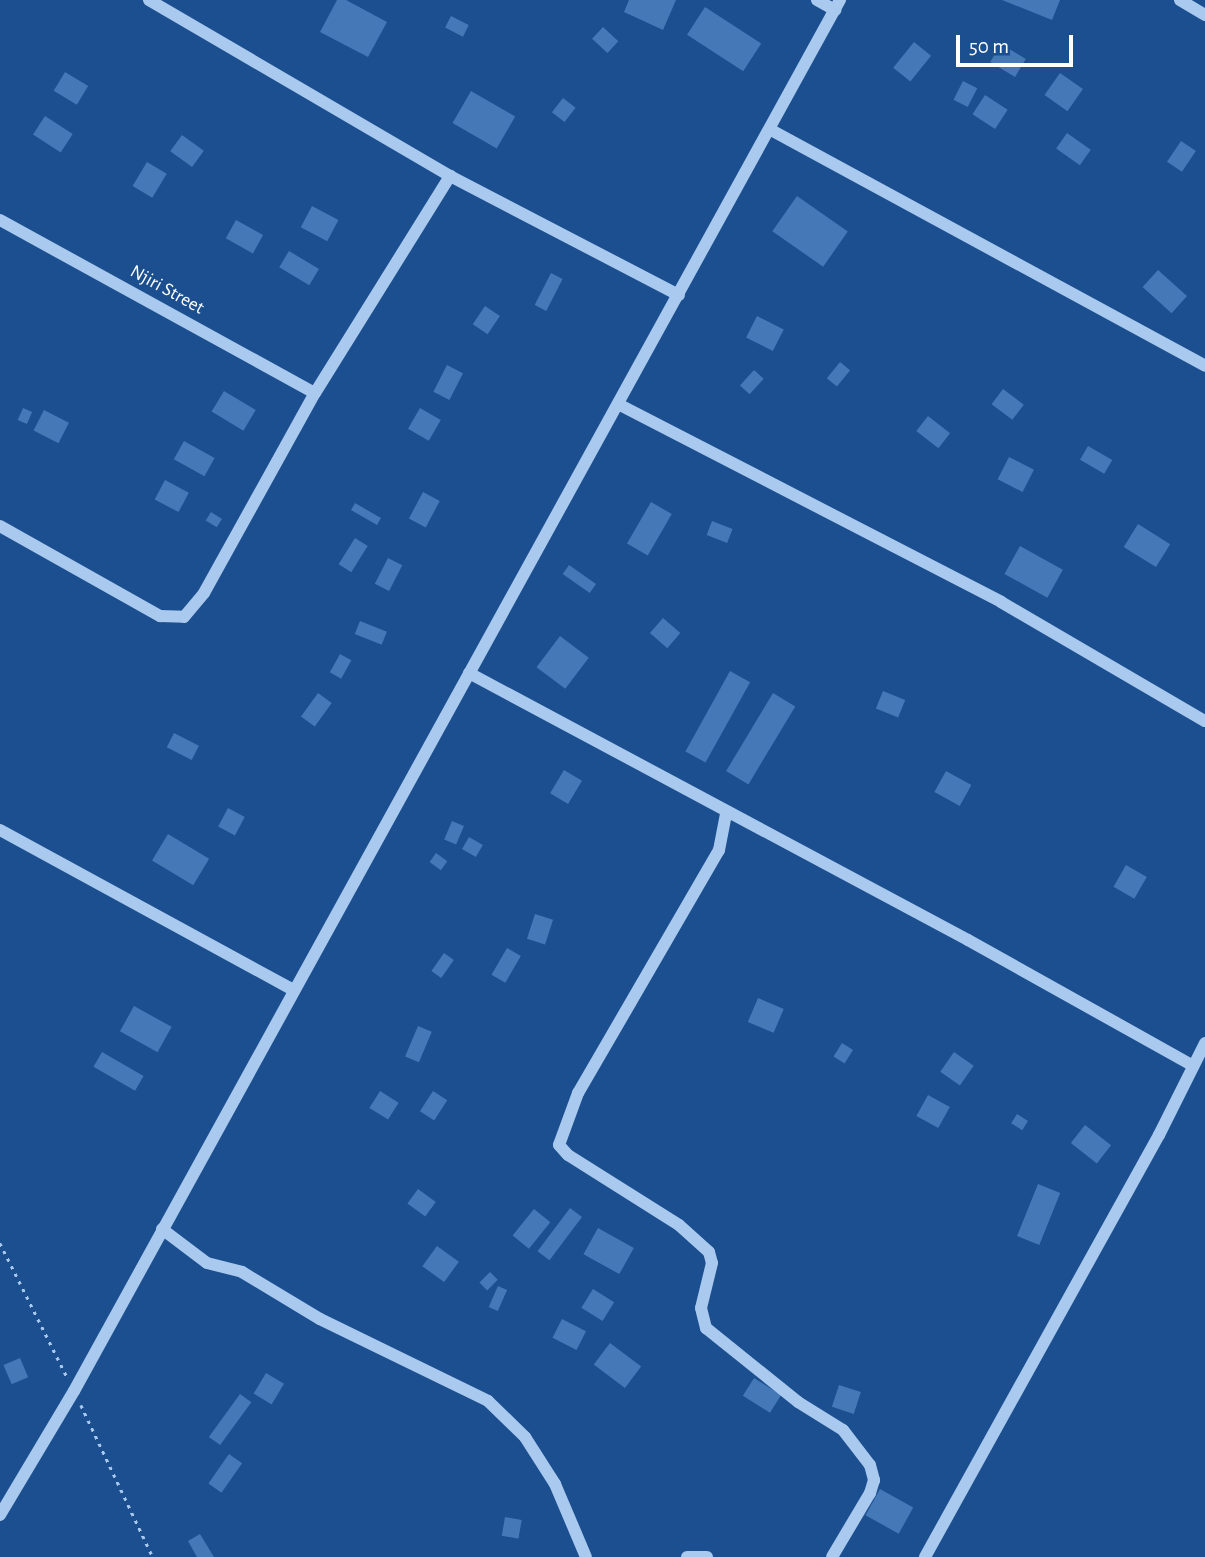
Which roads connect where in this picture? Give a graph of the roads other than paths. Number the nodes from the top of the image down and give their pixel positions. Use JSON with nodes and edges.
{"nodes":[{"id":1,"x":149,"y":0,"type":"edge"},
{"id":2,"x":817,"y":0,"type":"edge"},
{"id":3,"x":1180,"y":0,"type":"edge"},
{"id":4,"x":838,"y":5,"type":"edge"},
{"id":5,"x":1205,"y":15,"type":"edge"},
{"id":6,"x":771,"y":130,"type":"junction"},
{"id":7,"x":450,"y":176,"type":"junction"},
{"id":8,"x":0,"y":220,"type":"edge"},
{"id":9,"x":679,"y":295,"type":"junction"},
{"id":10,"x":1205,"y":366,"type":"edge"},
{"id":11,"x":315,"y":393,"type":"junction"},
{"id":12,"x":618,"y":404,"type":"junction"},
{"id":13,"x":0,"y":526,"type":"edge"},
{"id":14,"x":469,"y":673,"type":"junction"},
{"id":15,"x":1205,"y":721,"type":"edge"},
{"id":16,"x":726,"y":814,"type":"junction"},
{"id":17,"x":0,"y":830,"type":"edge"},
{"id":18,"x":294,"y":990,"type":"junction"},
{"id":19,"x":1205,"y":1044,"type":"edge"},
{"id":20,"x":1193,"y":1066,"type":"junction"},
{"id":21,"x":162,"y":1229,"type":"junction"},
{"id":22,"x":0,"y":1515,"type":"edge"},
{"id":23,"x":586,"y":1557,"type":"edge"},
{"id":24,"x":687,"y":1557,"type":"edge"},
{"id":25,"x":707,"y":1557,"type":"edge"},
{"id":26,"x":832,"y":1557,"type":"edge"},
{"id":27,"x":925,"y":1557,"type":"edge"}],
"edges":[{"from":1,"to":7,"type":"street"},
{"from":2,"to":4,"type":"street"},
{"from":3,"to":5,"type":"street"},
{"from":4,"to":6,"type":"street"},
{"from":6,"to":9,"type":"street"},
{"from":6,"to":10,"type":"street"},
{"from":7,"to":9,"type":"street"},
{"from":7,"to":11,"type":"street"},
{"from":8,"to":11,"type":"street","name":"Njiri Street"},
{"from":9,"to":12,"type":"street"},
{"from":11,"to":13,"type":"street"},
{"from":12,"to":14,"type":"street"},
{"from":12,"to":15,"type":"street"},
{"from":14,"to":16,"type":"street"},
{"from":14,"to":18,"type":"street"},
{"from":16,"to":20,"type":"street"},
{"from":16,"to":26,"type":"street"},
{"from":17,"to":18,"type":"street"},
{"from":18,"to":21,"type":"street"},
{"from":19,"to":20,"type":"street"},
{"from":20,"to":27,"type":"street"},
{"from":21,"to":22,"type":"street"},
{"from":21,"to":23,"type":"street"},
{"from":24,"to":25,"type":"street"}]}
